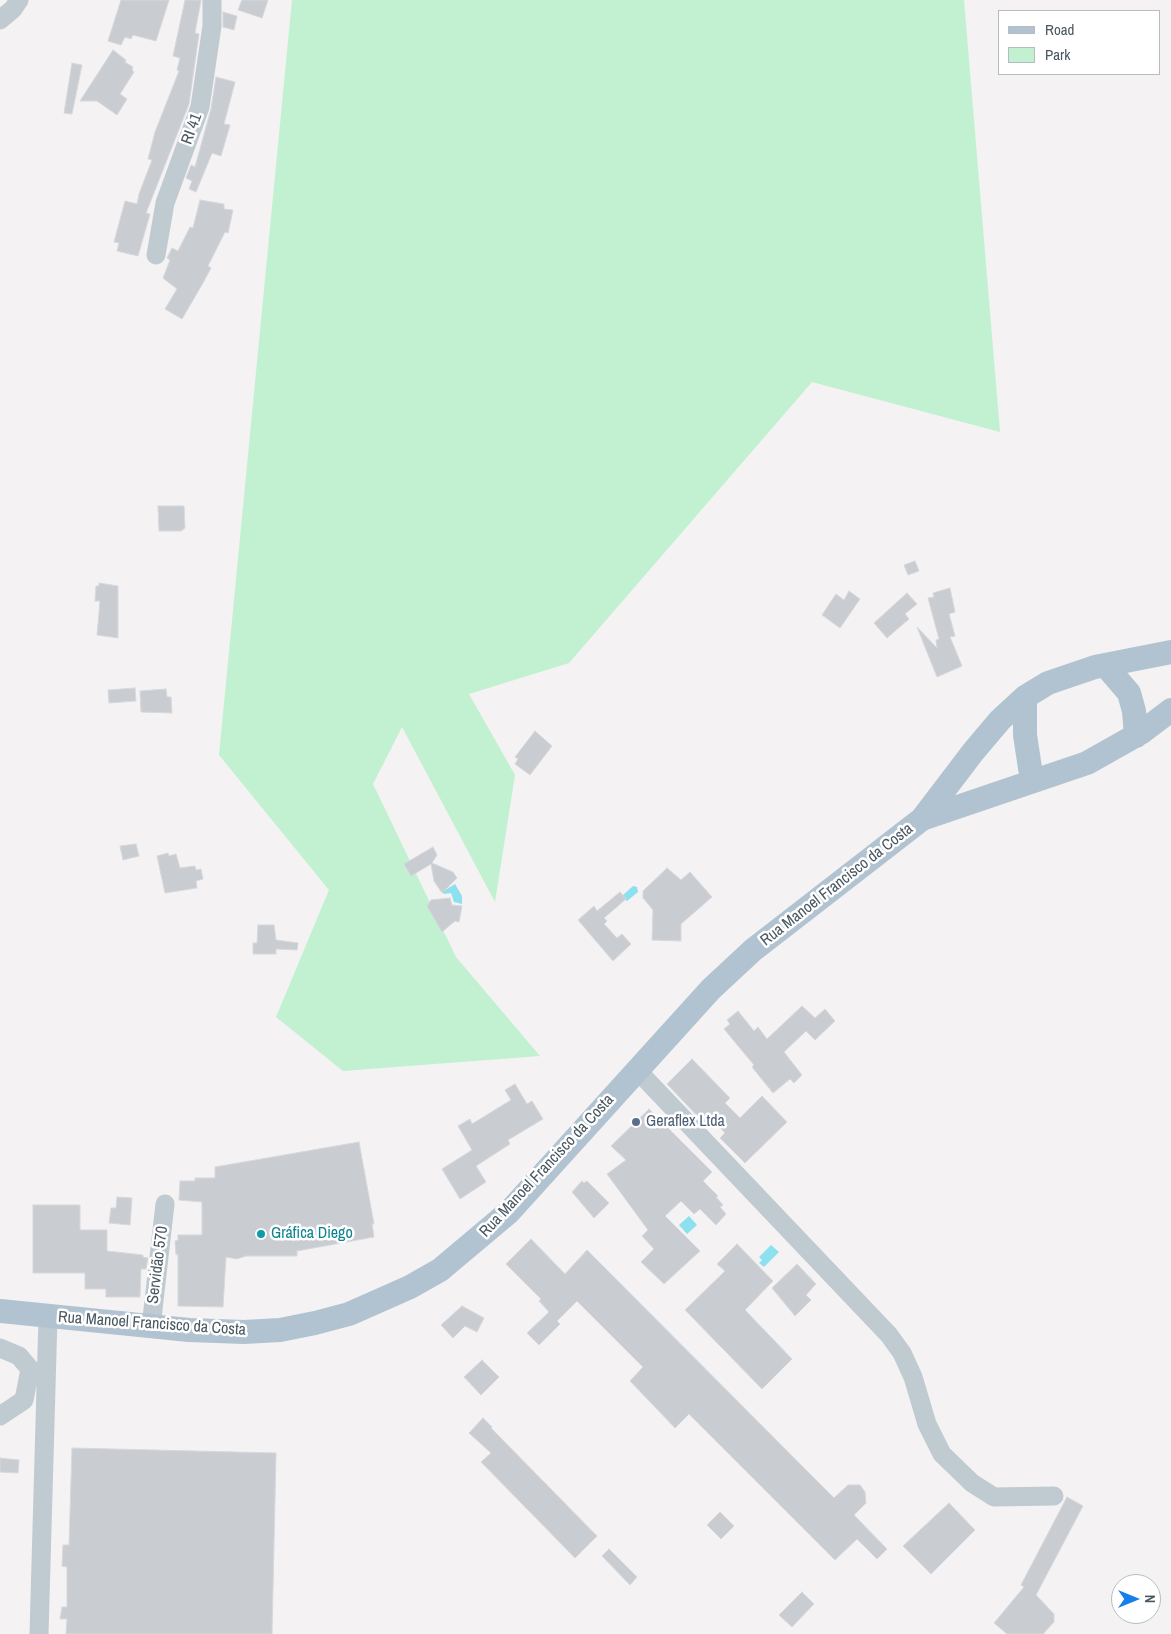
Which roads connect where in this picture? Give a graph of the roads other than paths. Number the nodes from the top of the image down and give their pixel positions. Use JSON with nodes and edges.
{"nodes":[{"id":1,"x":19,"y":0,"type":"edge"},
{"id":2,"x":212,"y":0,"type":"edge"},
{"id":3,"x":0,"y":20,"type":"edge"},
{"id":4,"x":156,"y":255,"type":"dead end"},
{"id":5,"x":1171,"y":652,"type":"edge"},
{"id":6,"x":1105,"y":665,"type":"junction"},
{"id":7,"x":1025,"y":698,"type":"junction"},
{"id":8,"x":1171,"y":710,"type":"edge"},
{"id":9,"x":1136,"y":736,"type":"junction"},
{"id":10,"x":1032,"y":781,"type":"junction"},
{"id":11,"x":922,"y":819,"type":"junction"},
{"id":12,"x":638,"y":1070,"type":"junction"},
{"id":13,"x":165,"y":1204,"type":"dead end"},
{"id":14,"x":0,"y":1312,"type":"edge"},
{"id":15,"x":48,"y":1316,"type":"junction"},
{"id":16,"x":151,"y":1326,"type":"junction"},
{"id":17,"x":0,"y":1348,"type":"edge"},
{"id":18,"x":38,"y":1377,"type":"junction"},
{"id":19,"x":0,"y":1416,"type":"edge"},
{"id":20,"x":1054,"y":1496,"type":"dead end"},
{"id":21,"x":39,"y":1634,"type":"edge"}],
"edges":[{"from":1,"to":3,"type":"street"},
{"from":2,"to":4,"type":"street","name":"RI 41"},
{"from":5,"to":6,"type":"main road","name":"Rua Manoel Francisco da Costa"},
{"from":6,"to":7,"type":"main road","name":"Rua Manoel Francisco da Costa"},
{"from":6,"to":9,"type":"main road"},
{"from":7,"to":10,"type":"main road"},
{"from":7,"to":11,"type":"main road","name":"Rua Manoel Francisco da Costa"},
{"from":8,"to":9,"type":"main road","name":"Rua Manoel Francisco da Costa"},
{"from":9,"to":10,"type":"main road","name":"Rua Manoel Francisco da Costa"},
{"from":10,"to":11,"type":"main road","name":"Rua Manoel Francisco da Costa"},
{"from":11,"to":12,"type":"main road","name":"Rua Manoel Francisco da Costa"},
{"from":12,"to":16,"type":"main road","name":"Rua Manoel Francisco da Costa"},
{"from":12,"to":20,"type":"street"},
{"from":13,"to":16,"type":"street","name":"Servidão 570"},
{"from":14,"to":15,"type":"main road","name":"Rua Manoel Francisco da Costa"},
{"from":15,"to":16,"type":"main road","name":"Rua Manoel Francisco da Costa"},
{"from":15,"to":18,"type":"street"},
{"from":17,"to":18,"type":"street"},
{"from":18,"to":19,"type":"street"},
{"from":18,"to":21,"type":"street"}]}
